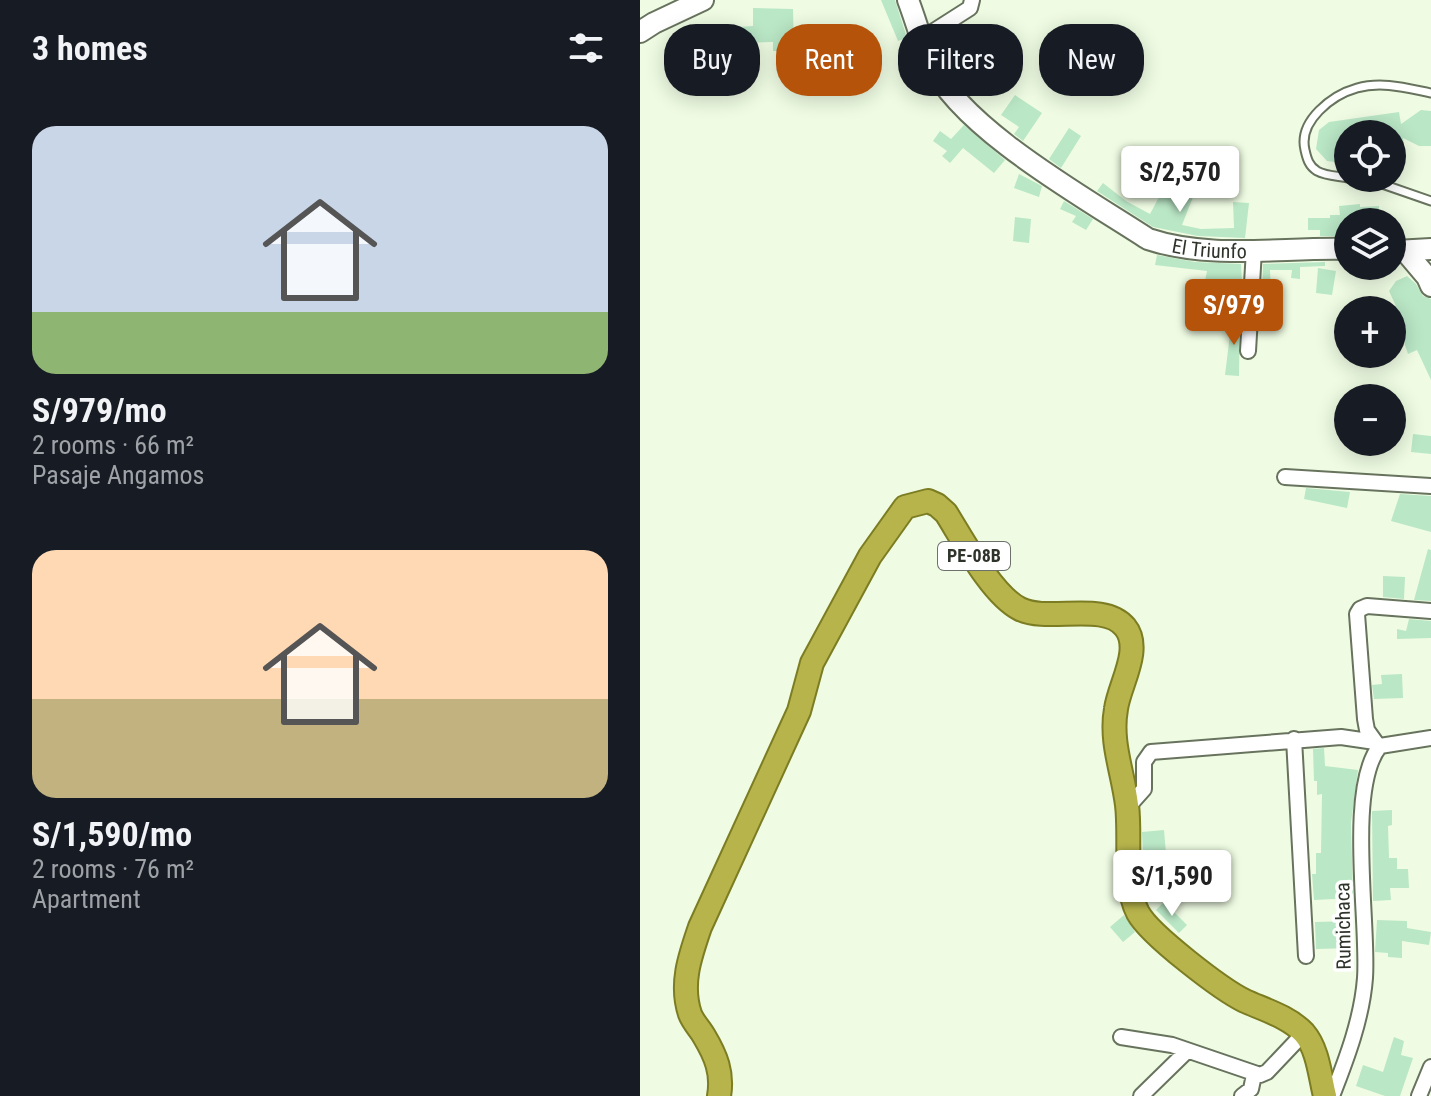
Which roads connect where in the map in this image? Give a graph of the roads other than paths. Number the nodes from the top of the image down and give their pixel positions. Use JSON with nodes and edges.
{"nodes":[{"id":1,"x":703,"y":0,"type":"edge"},
{"id":2,"x":908,"y":0,"type":"edge"},
{"id":3,"x":972,"y":0,"type":"edge"},
{"id":4,"x":917,"y":24,"type":"edge"},
{"id":5,"x":945,"y":24,"type":"edge"},
{"id":6,"x":640,"y":32,"type":"edge"},
{"id":7,"x":1431,"y":93,"type":"edge"},
{"id":8,"x":955,"y":96,"type":"edge"},
{"id":9,"x":1334,"y":175,"type":"edge"},
{"id":10,"x":1405,"y":192,"type":"edge"},
{"id":11,"x":1431,"y":201,"type":"edge"},
{"id":12,"x":1334,"y":249,"type":"edge"},
{"id":13,"x":1431,"y":249,"type":"edge"},
{"id":14,"x":1254,"y":250,"type":"junction"},
{"id":15,"x":1406,"y":251,"type":"edge"},
{"id":16,"x":1406,"y":258,"type":"edge"},
{"id":17,"x":1431,"y":286,"type":"edge"},
{"id":18,"x":1248,"y":351,"type":"dead end"},
{"id":19,"x":1285,"y":477,"type":"dead end"},
{"id":20,"x":1431,"y":486,"type":"edge"},
{"id":21,"x":1431,"y":611,"type":"edge"},
{"id":22,"x":1431,"y":738,"type":"edge"},
{"id":23,"x":1294,"y":739,"type":"junction"},
{"id":24,"x":1377,"y":746,"type":"junction"},
{"id":25,"x":1127,"y":808,"type":"junction"},
{"id":26,"x":1306,"y":956,"type":"dead end"},
{"id":27,"x":1304,"y":1033,"type":"junction"},
{"id":28,"x":1121,"y":1037,"type":"dead end"},
{"id":29,"x":1187,"y":1051,"type":"junction"},
{"id":30,"x":1431,"y":1067,"type":"edge"},
{"id":31,"x":1254,"y":1075,"type":"junction"},
{"id":32,"x":719,"y":1096,"type":"edge"},
{"id":33,"x":1141,"y":1096,"type":"edge"},
{"id":34,"x":1242,"y":1096,"type":"edge"},
{"id":35,"x":1325,"y":1096,"type":"edge"},
{"id":36,"x":1332,"y":1096,"type":"edge"},
{"id":37,"x":1419,"y":1096,"type":"edge"}],
"edges":[{"from":1,"to":6,"type":"main road"},
{"from":2,"to":4,"type":"main road","name":"El Triunfo"},
{"from":3,"to":5,"type":"street"},
{"from":7,"to":9,"type":"lane"},
{"from":8,"to":14,"type":"main road","name":"El Triunfo"},
{"from":10,"to":11,"type":"lane"},
{"from":12,"to":14,"type":"main road","name":"El Triunfo"},
{"from":13,"to":15,"type":"main road"},
{"from":14,"to":18,"type":"street"},
{"from":16,"to":17,"type":"main road"},
{"from":19,"to":20,"type":"street"},
{"from":21,"to":24,"type":"street"},
{"from":22,"to":24,"type":"street"},
{"from":23,"to":24,"type":"street"},
{"from":23,"to":25,"type":"street"},
{"from":23,"to":26,"type":"street"},
{"from":24,"to":36,"type":"street","name":"Rumichaca"},
{"from":25,"to":27,"type":"highway","number":"PE-08B"},
{"from":25,"to":32,"type":"highway","number":"PE-08B"},
{"from":27,"to":31,"type":"street"},
{"from":27,"to":35,"type":"highway"},
{"from":28,"to":29,"type":"street"},
{"from":29,"to":31,"type":"street"},
{"from":29,"to":33,"type":"street"},
{"from":30,"to":37,"type":"street"},
{"from":31,"to":34,"type":"street"}]}
